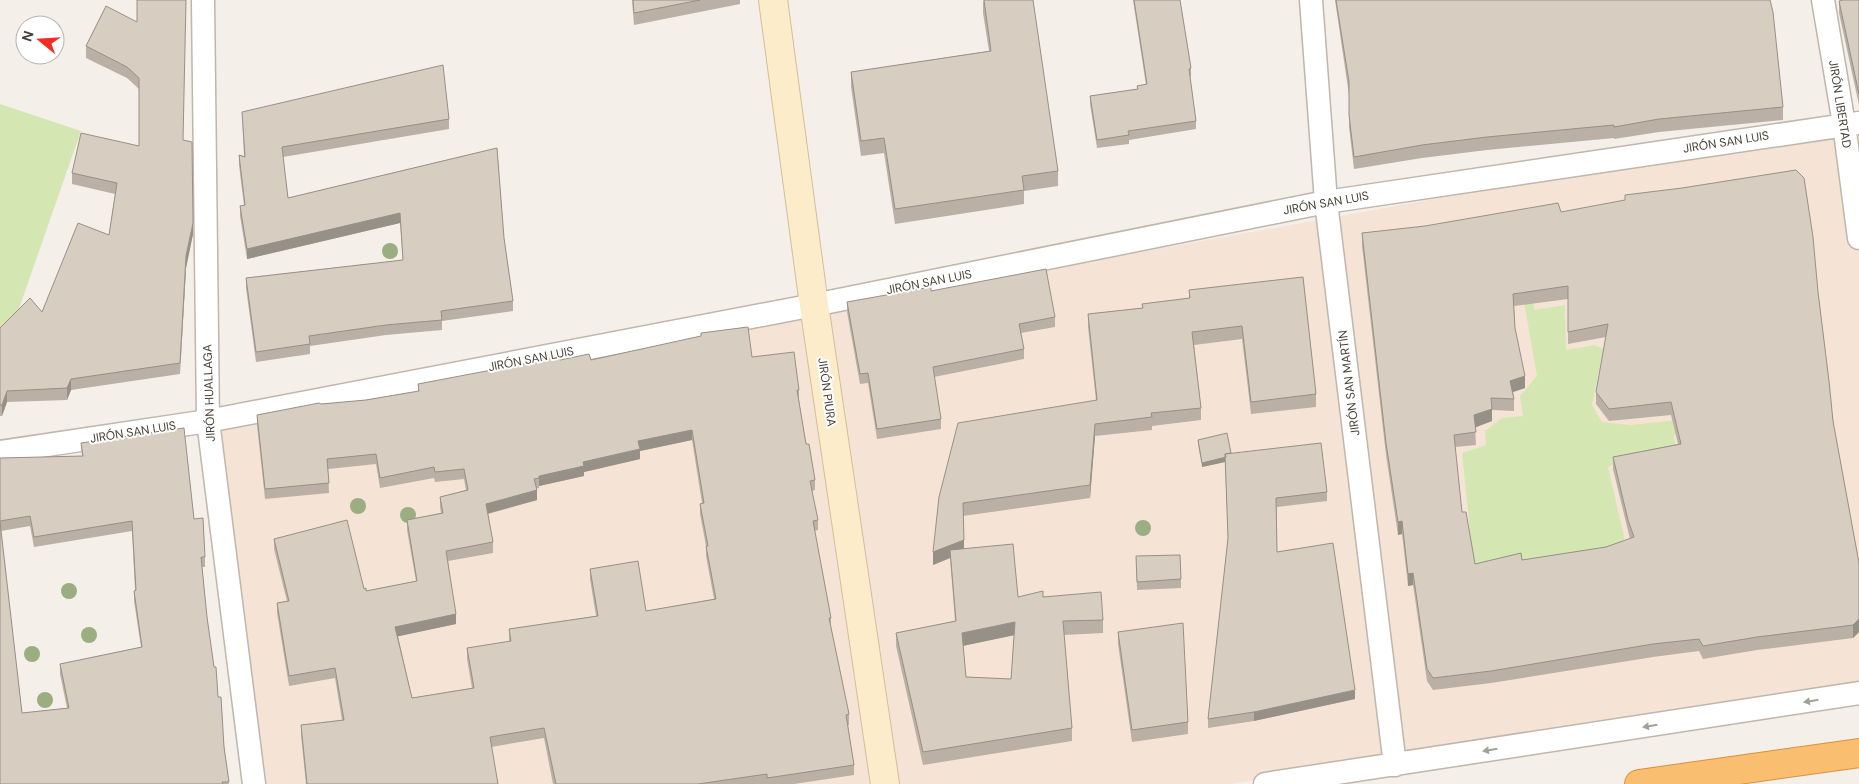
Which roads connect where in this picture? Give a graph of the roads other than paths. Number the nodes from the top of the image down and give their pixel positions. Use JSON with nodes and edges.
{"nodes":[{"id":1,"x":203,"y":0,"type":"edge"},
{"id":2,"x":773,"y":0,"type":"edge"},
{"id":3,"x":1311,"y":0,"type":"edge"},
{"id":4,"x":1823,"y":0,"type":"edge"},
{"id":5,"x":1851,"y":123,"type":"edge"},
{"id":6,"x":1326,"y":202,"type":"junction"},
{"id":7,"x":1859,"y":238,"type":"edge"},
{"id":8,"x":814,"y":305,"type":"junction"},
{"id":9,"x":208,"y":421,"type":"junction"},
{"id":10,"x":0,"y":452,"type":"edge"},
{"id":11,"x":1859,"y":693,"type":"edge"},
{"id":12,"x":1859,"y":753,"type":"edge"},
{"id":13,"x":1395,"y":765,"type":"junction"},
{"id":14,"x":254,"y":784,"type":"edge"},
{"id":15,"x":885,"y":784,"type":"edge"},
{"id":16,"x":1264,"y":784,"type":"edge"},
{"id":17,"x":1639,"y":784,"type":"edge"}],
"edges":[{"from":1,"to":9,"type":"street","name":"JIRÓN HUALLAGA"},
{"from":2,"to":8,"type":"main road","name":"JIRÓN PIURA"},
{"from":3,"to":6,"type":"street","name":"JIRÓN SAN MARTÍN"},
{"from":4,"to":5,"type":"street","name":"JIRÓN LIBERTAD"},
{"from":5,"to":6,"type":"street","name":"JIRÓN SAN LUIS"},
{"from":5,"to":7,"type":"street","name":"JIRÓN LIBERTAD"},
{"from":6,"to":8,"type":"street","name":"JIRÓN SAN LUIS"},
{"from":6,"to":13,"type":"street","name":"JIRÓN SAN MARTÍN"},
{"from":8,"to":9,"type":"street","name":"JIRÓN SAN LUIS"},
{"from":8,"to":15,"type":"main road","name":"JIRÓN PIURA"},
{"from":9,"to":10,"type":"street","name":"JIRÓN SAN LUIS"},
{"from":9,"to":14,"type":"street","name":"JIRÓN HUALLAGA"},
{"from":11,"to":13,"type":"street","one_way":true},
{"from":12,"to":17,"type":"highway"},
{"from":13,"to":16,"type":"street"}]}
